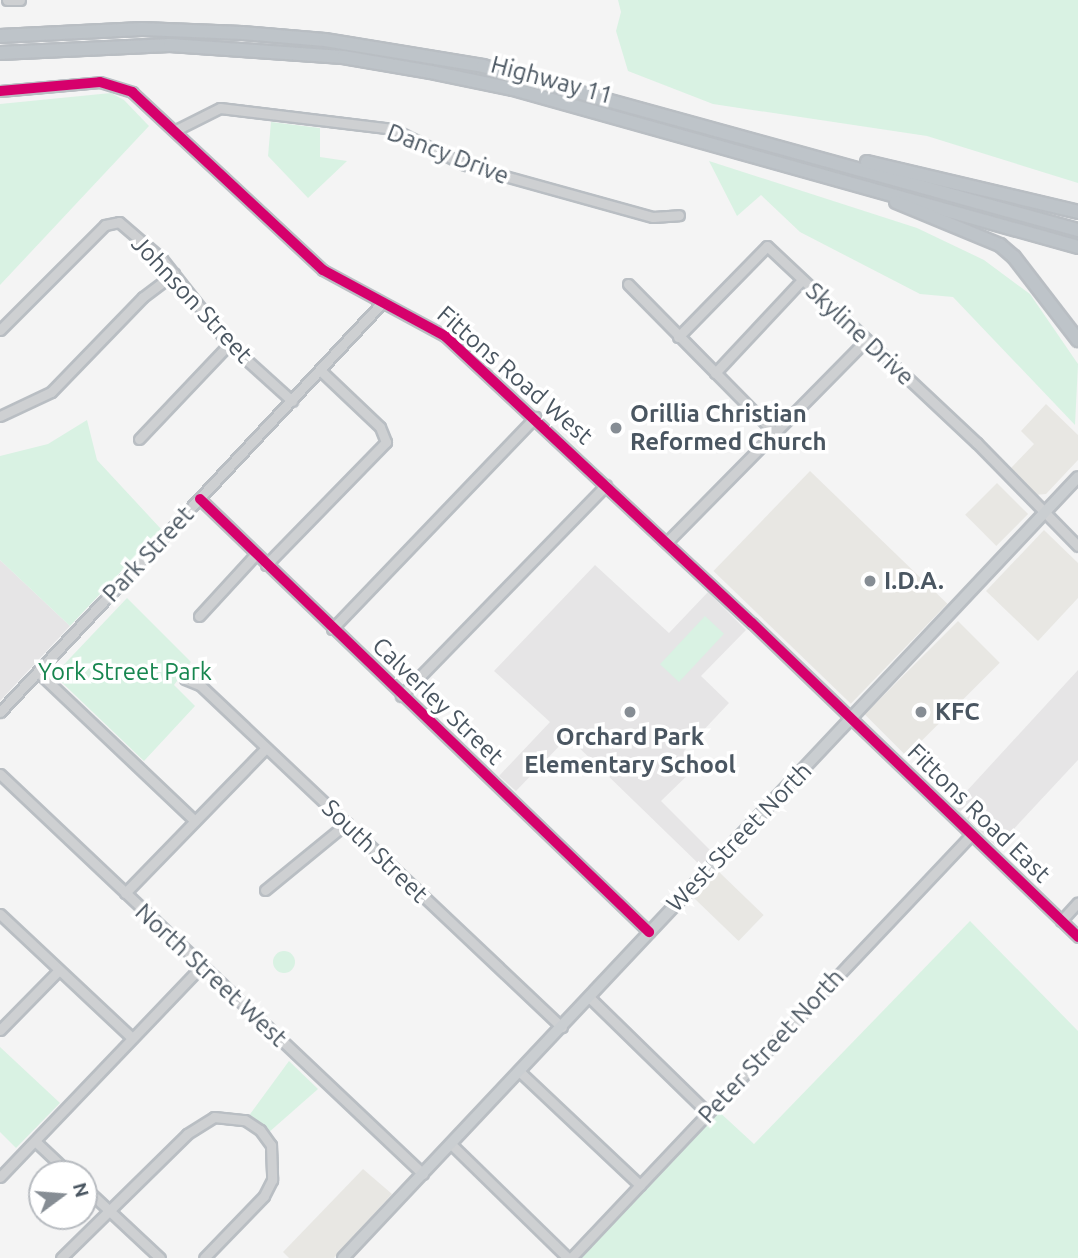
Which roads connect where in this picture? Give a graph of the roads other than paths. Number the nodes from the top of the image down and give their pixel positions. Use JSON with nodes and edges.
{"nodes":[{"id":1,"x":7,"y":0,"type":"edge"},
{"id":2,"x":20,"y":0,"type":"edge"},
{"id":3,"x":0,"y":36,"type":"edge"},
{"id":4,"x":0,"y":53,"type":"edge"},
{"id":5,"x":0,"y":91,"type":"edge"},
{"id":6,"x":176,"y":130,"type":"junction"},
{"id":7,"x":837,"y":162,"type":"junction"},
{"id":8,"x":869,"y":187,"type":"junction"},
{"id":9,"x":1078,"y":212,"type":"edge"},
{"id":10,"x":679,"y":215,"type":"dead end"},
{"id":11,"x":1078,"y":229,"type":"edge"},
{"id":12,"x":1078,"y":247,"type":"edge"},
{"id":13,"x":174,"y":274,"type":"junction"},
{"id":14,"x":802,"y":280,"type":"junction"},
{"id":15,"x":628,"y":284,"type":"dead end"},
{"id":16,"x":381,"y":304,"type":"junction"},
{"id":17,"x":0,"y":330,"type":"edge"},
{"id":18,"x":678,"y":337,"type":"junction"},
{"id":19,"x":866,"y":340,"type":"junction"},
{"id":20,"x":1078,"y":340,"type":"edge"},
{"id":21,"x":229,"y":344,"type":"junction"},
{"id":22,"x":320,"y":370,"type":"junction"},
{"id":23,"x":715,"y":373,"type":"junction"},
{"id":24,"x":292,"y":401,"type":"junction"},
{"id":25,"x":0,"y":416,"type":"edge"},
{"id":26,"x":534,"y":417,"type":"junction"},
{"id":27,"x":774,"y":432,"type":"junction"},
{"id":28,"x":139,"y":439,"type":"dead end"},
{"id":29,"x":1078,"y":477,"type":"edge"},
{"id":30,"x":606,"y":485,"type":"junction"},
{"id":31,"x":200,"y":499,"type":"junction"},
{"id":32,"x":1044,"y":511,"type":"junction"},
{"id":33,"x":667,"y":542,"type":"junction"},
{"id":34,"x":1078,"y":546,"type":"edge"},
{"id":35,"x":256,"y":554,"type":"junction"},
{"id":36,"x":266,"y":565,"type":"junction"},
{"id":37,"x":199,"y":616,"type":"dead end"},
{"id":38,"x":332,"y":629,"type":"junction"},
{"id":39,"x":38,"y":672,"type":"junction"},
{"id":40,"x":185,"y":679,"type":"dead end"},
{"id":41,"x":401,"y":695,"type":"junction"},
{"id":42,"x":0,"y":712,"type":"edge"},
{"id":43,"x":852,"y":718,"type":"junction"},
{"id":44,"x":266,"y":748,"type":"junction"},
{"id":45,"x":0,"y":774,"type":"edge"},
{"id":46,"x":195,"y":821,"type":"junction"},
{"id":47,"x":347,"y":822,"type":"junction"},
{"id":48,"x":971,"y":835,"type":"junction"},
{"id":49,"x":265,"y":890,"type":"dead end"},
{"id":50,"x":125,"y":893,"type":"junction"},
{"id":51,"x":1078,"y":902,"type":"edge"},
{"id":52,"x":0,"y":914,"type":"edge"},
{"id":53,"x":1061,"y":921,"type":"junction"},
{"id":54,"x":649,"y":932,"type":"junction"},
{"id":55,"x":1078,"y":937,"type":"edge"},
{"id":56,"x":201,"y":967,"type":"junction"},
{"id":57,"x":60,"y":970,"type":"junction"},
{"id":58,"x":589,"y":997,"type":"junction"},
{"id":59,"x":562,"y":1027,"type":"junction"},
{"id":60,"x":0,"y":1030,"type":"edge"},
{"id":61,"x":132,"y":1038,"type":"junction"},
{"id":62,"x":520,"y":1072,"type":"junction"},
{"id":63,"x":708,"y":1113,"type":"junction"},
{"id":64,"x":36,"y":1142,"type":"junction"},
{"id":65,"x":451,"y":1144,"type":"junction"},
{"id":66,"x":55,"y":1160,"type":"edge"},
{"id":67,"x":423,"y":1174,"type":"junction"},
{"id":68,"x":0,"y":1177,"type":"edge"},
{"id":69,"x":640,"y":1185,"type":"junction"},
{"id":70,"x":98,"y":1200,"type":"edge"},
{"id":71,"x":109,"y":1210,"type":"junction"},
{"id":72,"x":61,"y":1258,"type":"edge"},
{"id":73,"x":160,"y":1258,"type":"edge"},
{"id":74,"x":204,"y":1258,"type":"edge"},
{"id":75,"x":343,"y":1258,"type":"edge"},
{"id":76,"x":570,"y":1258,"type":"edge"}],
"edges":[{"from":1,"to":2,"type":"street"},
{"from":3,"to":7,"type":"highway","name":"Highway 11"},
{"from":4,"to":8,"type":"highway","name":"Highway 11"},
{"from":5,"to":6,"type":"street","name":"Fittons Road West"},
{"from":6,"to":10,"type":"street","name":"Dancy Drive"},
{"from":6,"to":16,"type":"street","name":"Fittons Road West"},
{"from":7,"to":9,"type":"highway"},
{"from":7,"to":11,"type":"highway","name":"Highway 11"},
{"from":8,"to":12,"type":"highway","name":"Highway 11"},
{"from":8,"to":20,"type":"highway"},
{"from":13,"to":17,"type":"street","name":"Johnson Street"},
{"from":13,"to":21,"type":"street","name":"Johnson Street"},
{"from":13,"to":25,"type":"street"},
{"from":14,"to":18,"type":"street","name":"Skyline Drive"},
{"from":14,"to":19,"type":"street","name":"Skyline Drive"},
{"from":14,"to":23,"type":"street"},
{"from":15,"to":18,"type":"street"},
{"from":16,"to":22,"type":"street","name":"Park Street"},
{"from":16,"to":26,"type":"street","name":"Fittons Road West"},
{"from":18,"to":23,"type":"street"},
{"from":19,"to":27,"type":"street"},
{"from":19,"to":32,"type":"street","name":"Skyline Drive"},
{"from":21,"to":24,"type":"street","name":"Johnson Street"},
{"from":21,"to":28,"type":"street"},
{"from":22,"to":24,"type":"street","name":"Park Street"},
{"from":22,"to":36,"type":"street"},
{"from":23,"to":27,"type":"street"},
{"from":24,"to":31,"type":"street","name":"Park Street"},
{"from":26,"to":30,"type":"street","name":"Fittons Road West"},
{"from":26,"to":38,"type":"street"},
{"from":27,"to":33,"type":"street"},
{"from":29,"to":32,"type":"main road","name":"West Street North"},
{"from":30,"to":33,"type":"street","name":"Fittons Road West"},
{"from":30,"to":41,"type":"street"},
{"from":31,"to":35,"type":"street","name":"Calverley Street"},
{"from":31,"to":39,"type":"street","name":"Park Street"},
{"from":32,"to":34,"type":"street","name":"Skyline Drive"},
{"from":32,"to":43,"type":"main road","name":"West Street North"},
{"from":33,"to":43,"type":"street","name":"Fittons Road West"},
{"from":35,"to":36,"type":"street","name":"Calverley Street"},
{"from":35,"to":37,"type":"street"},
{"from":36,"to":38,"type":"street","name":"Calverley Street"},
{"from":38,"to":41,"type":"street","name":"Calverley Street"},
{"from":39,"to":42,"type":"street","name":"Park Street"},
{"from":39,"to":46,"type":"street"},
{"from":40,"to":44,"type":"street","name":"South Street"},
{"from":41,"to":54,"type":"street","name":"Calverley Street"},
{"from":43,"to":48,"type":"street","name":"Fittons Road East"},
{"from":43,"to":54,"type":"main road","name":"West Street North"},
{"from":44,"to":46,"type":"street"},
{"from":44,"to":47,"type":"street","name":"South Street"},
{"from":45,"to":50,"type":"street","name":"North Street West"},
{"from":46,"to":50,"type":"street"},
{"from":47,"to":49,"type":"street"},
{"from":47,"to":59,"type":"street","name":"South Street"},
{"from":48,"to":53,"type":"street","name":"Fittons Road East"},
{"from":48,"to":63,"type":"street","name":"Peter Street North"},
{"from":50,"to":56,"type":"street","name":"North Street West"},
{"from":51,"to":53,"type":"street"},
{"from":52,"to":57,"type":"street"},
{"from":53,"to":55,"type":"street","name":"Fittons Road East"},
{"from":54,"to":58,"type":"main road","name":"West Street North"},
{"from":56,"to":61,"type":"street"},
{"from":56,"to":67,"type":"street","name":"North Street West"},
{"from":57,"to":60,"type":"street"},
{"from":57,"to":61,"type":"street"},
{"from":58,"to":59,"type":"main road","name":"West Street North"},
{"from":58,"to":63,"type":"street"},
{"from":59,"to":62,"type":"main road","name":"West Street North"},
{"from":61,"to":64,"type":"street"},
{"from":62,"to":65,"type":"main road","name":"West Street North"},
{"from":62,"to":69,"type":"street"},
{"from":63,"to":69,"type":"street","name":"Peter Street North"},
{"from":64,"to":66,"type":"street"},
{"from":64,"to":68,"type":"street"},
{"from":65,"to":67,"type":"main road","name":"West Street North"},
{"from":65,"to":76,"type":"street"},
{"from":67,"to":75,"type":"main road","name":"West Street North"},
{"from":69,"to":76,"type":"street","name":"Peter Street North"},
{"from":70,"to":71,"type":"street"},
{"from":71,"to":72,"type":"street"},
{"from":71,"to":73,"type":"street"},
{"from":71,"to":74,"type":"street"}]}
